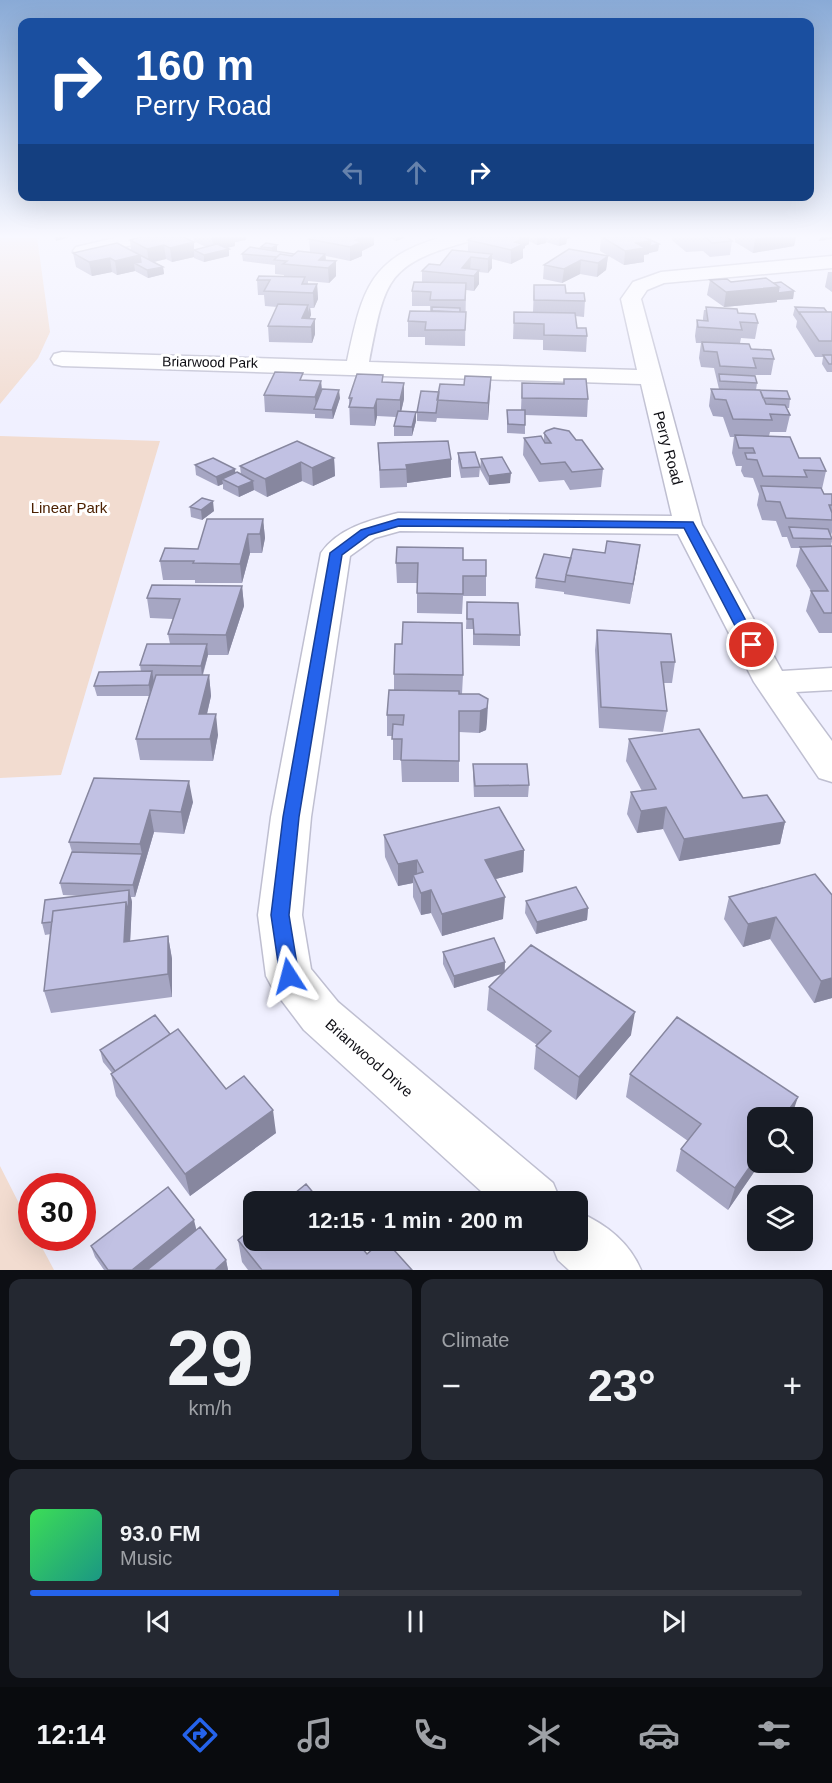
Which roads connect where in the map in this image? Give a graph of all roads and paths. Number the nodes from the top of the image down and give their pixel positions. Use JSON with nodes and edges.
{"nodes":[{"id":1,"x":378,"y":296,"type":"edge"},
{"id":2,"x":634,"y":296,"type":"edge"},
{"id":3,"x":62,"y":358,"type":"dead end"},
{"id":4,"x":357,"y":366,"type":"junction"},
{"id":5,"x":650,"y":377,"type":"junction"},
{"id":6,"x":688,"y":525,"type":"junction"},
{"id":7,"x":832,"y":679,"type":"edge"},
{"id":8,"x":771,"y":682,"type":"junction"},
{"id":9,"x":832,"y":769,"type":"edge"},
{"id":10,"x":521,"y":1191,"type":"edge"},
{"id":11,"x":588,"y":1249,"type":"edge"},
{"id":12,"x":612,"y":1270,"type":"edge"}],
"edges":[{"from":1,"to":4,"type":"street"},
{"from":2,"to":5,"type":"street","name":"Perry Road"},
{"from":3,"to":4,"type":"street","name":"Briarwood Park"},
{"from":4,"to":5,"type":"street","name":"Briarwood Park"},
{"from":5,"to":6,"type":"street","name":"Perry Road"},
{"from":6,"to":8,"type":"street","name":"Perry Road"},
{"from":6,"to":10,"type":"street","name":"Brianwood Drive"},
{"from":7,"to":8,"type":"street"},
{"from":8,"to":9,"type":"street","name":"Perry Road"},
{"from":11,"to":12,"type":"street"}]}
